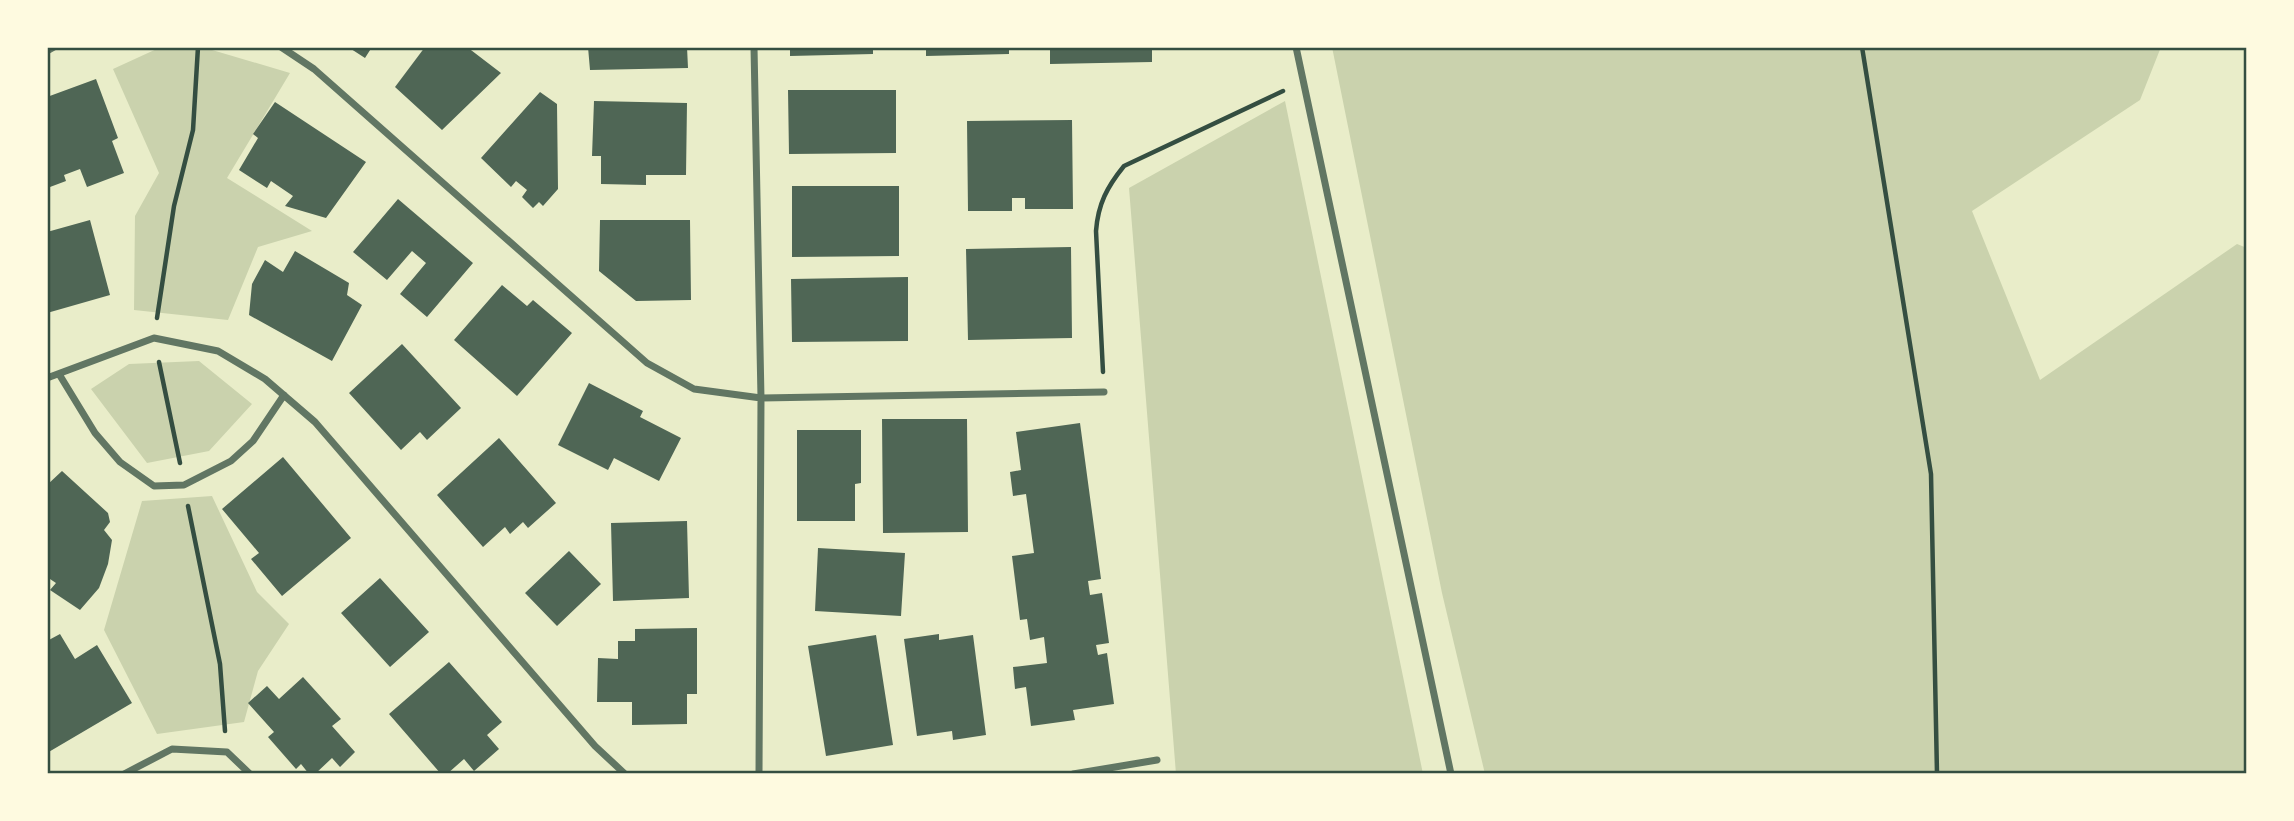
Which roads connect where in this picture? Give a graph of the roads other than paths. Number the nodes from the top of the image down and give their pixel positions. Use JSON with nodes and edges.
{"nodes":[{"id":1,"x":54,"y":47,"type":"edge"},
{"id":2,"x":281,"y":47,"type":"edge"},
{"id":3,"x":754,"y":47,"type":"edge"},
{"id":4,"x":1296,"y":47,"type":"edge"},
{"id":5,"x":47,"y":51,"type":"edge"},
{"id":6,"x":59,"y":374,"type":"junction"},
{"id":7,"x":47,"y":378,"type":"edge"},
{"id":8,"x":1104,"y":392,"type":"road end"},
{"id":9,"x":284,"y":395,"type":"junction"},
{"id":10,"x":761,"y":398,"type":"junction"},
{"id":11,"x":1157,"y":760,"type":"dead end"},
{"id":12,"x":124,"y":774,"type":"edge"},
{"id":13,"x":250,"y":774,"type":"edge"},
{"id":14,"x":625,"y":774,"type":"edge"},
{"id":15,"x":760,"y":774,"type":"edge"},
{"id":16,"x":1073,"y":774,"type":"edge"},
{"id":17,"x":1451,"y":774,"type":"edge"}],
"edges":[{"from":1,"to":5,"type":"street"},
{"from":2,"to":10,"type":"street"},
{"from":3,"to":10,"type":"street"},
{"from":4,"to":17,"type":"street"},
{"from":6,"to":7,"type":"street"},
{"from":6,"to":9,"type":"street"},
{"from":6,"to":9,"type":"street"},
{"from":8,"to":10,"type":"street"},
{"from":9,"to":14,"type":"street"},
{"from":10,"to":15,"type":"street"},
{"from":11,"to":16,"type":"street"},
{"from":12,"to":13,"type":"street"}]}
